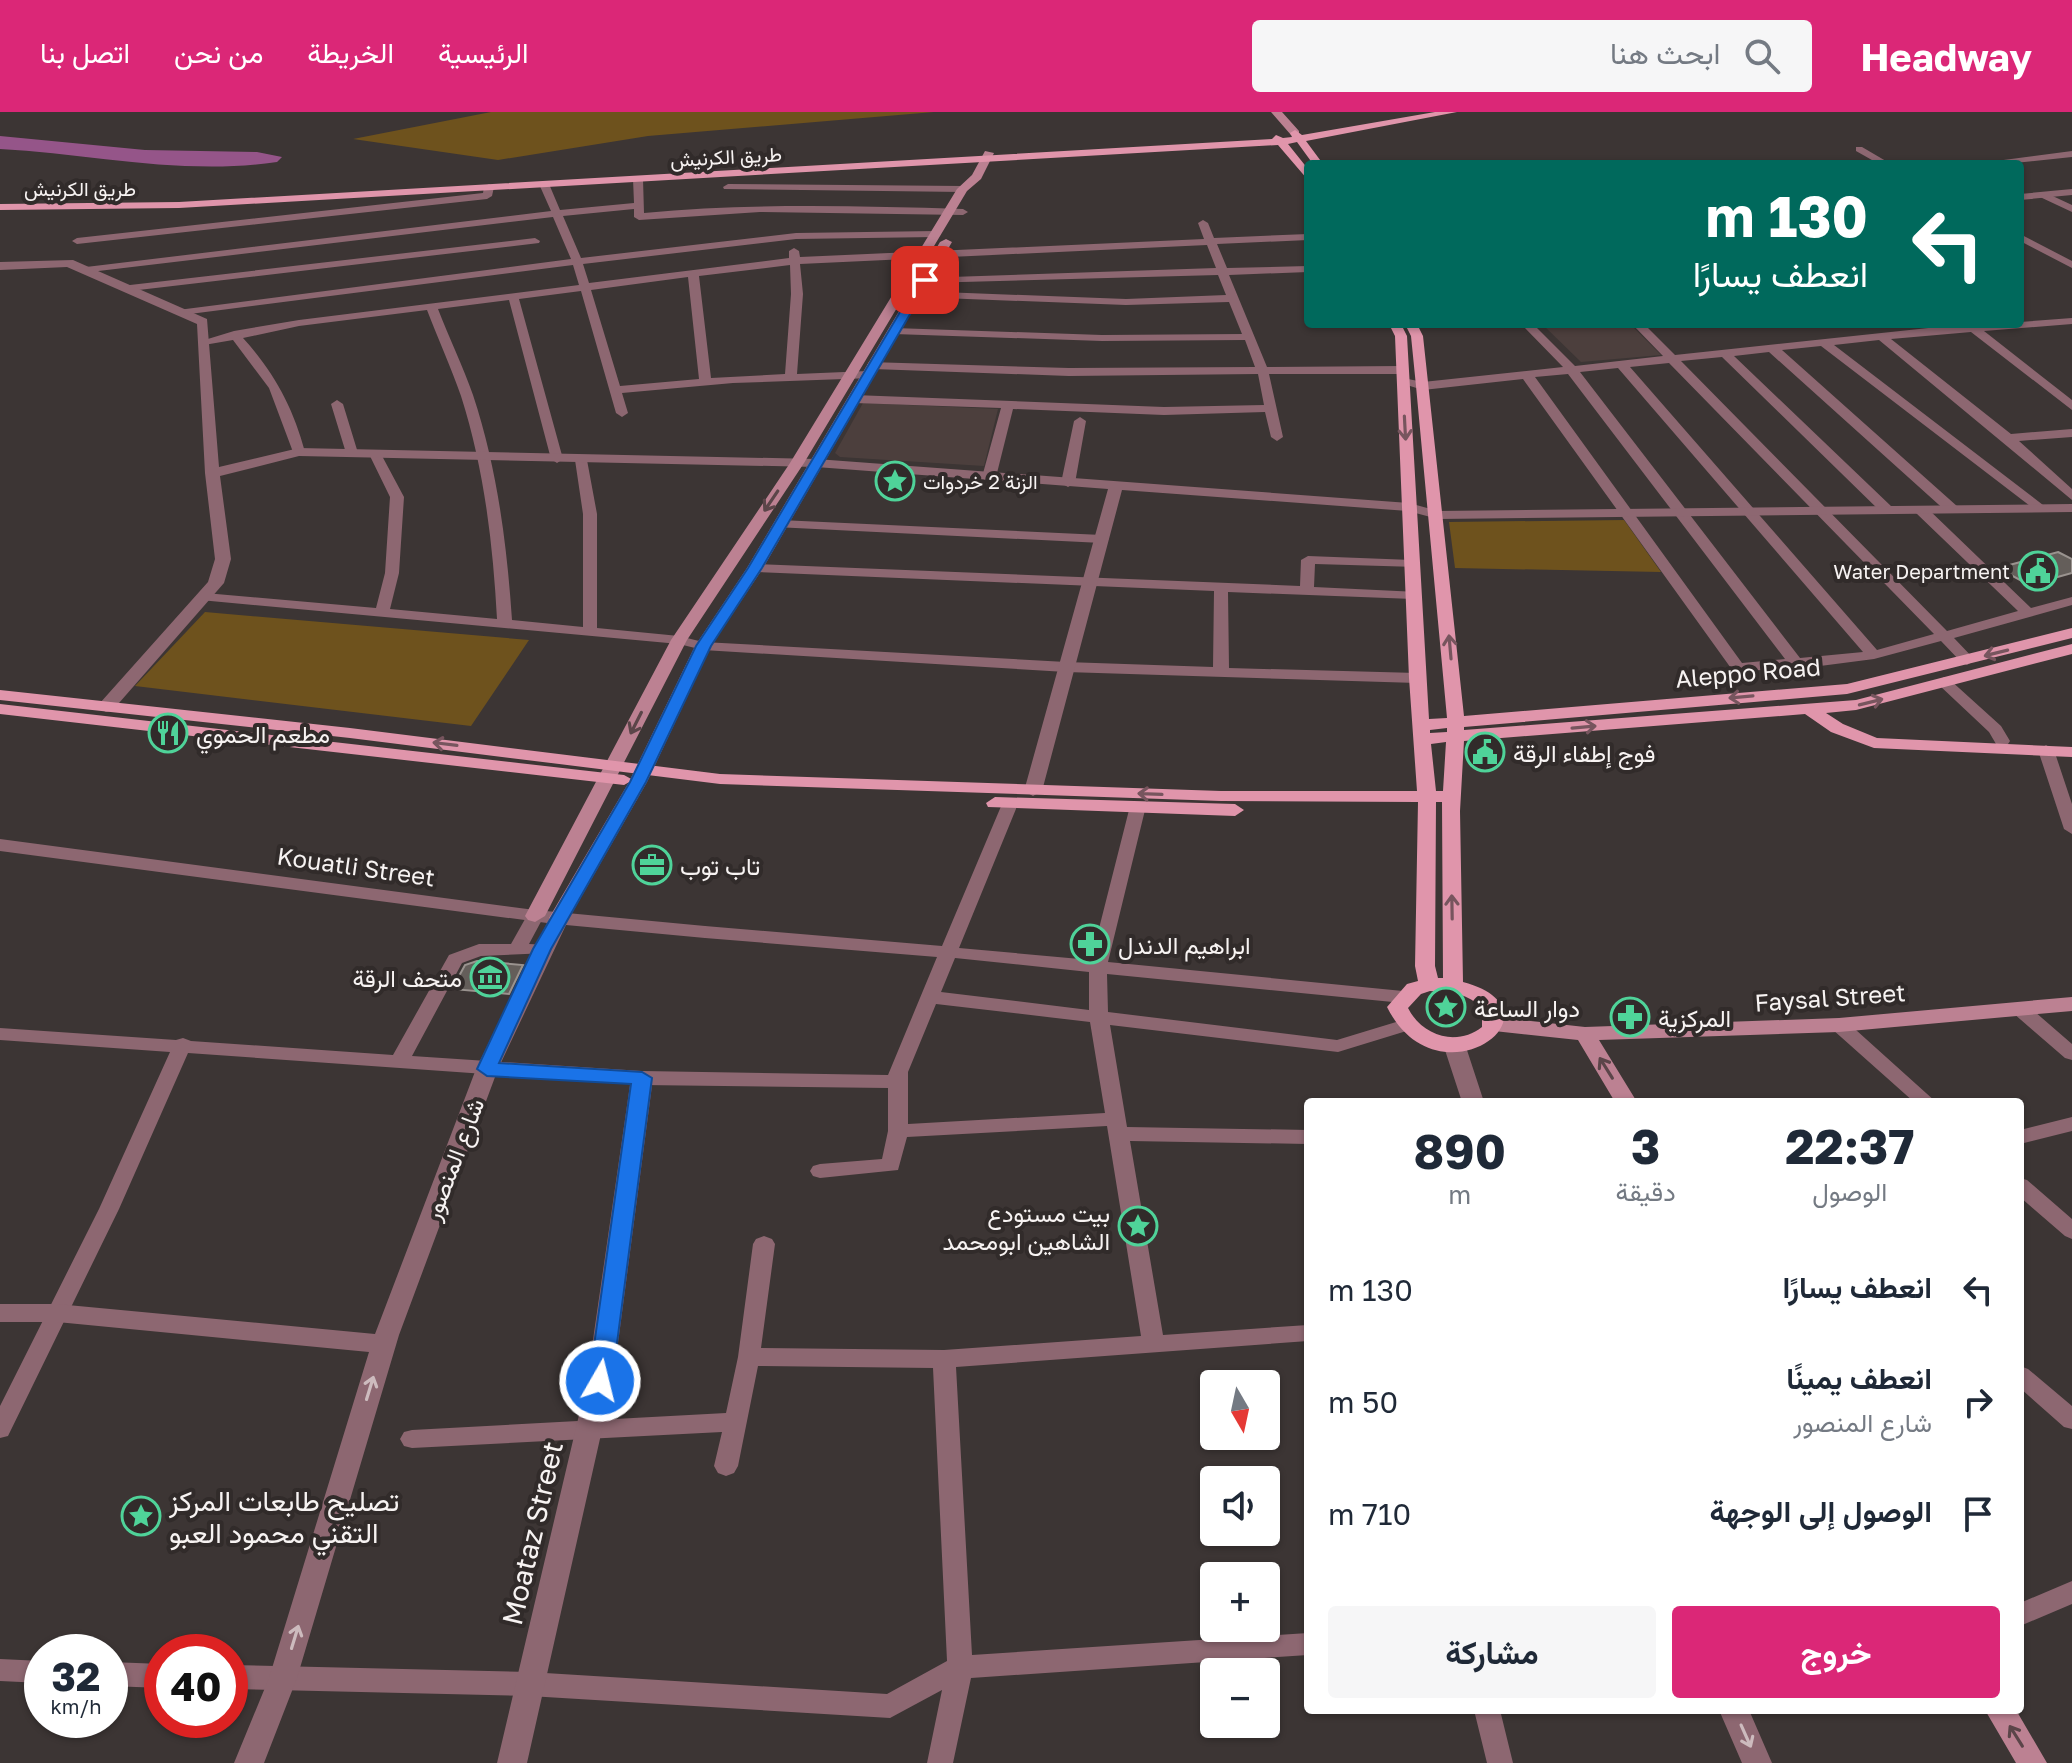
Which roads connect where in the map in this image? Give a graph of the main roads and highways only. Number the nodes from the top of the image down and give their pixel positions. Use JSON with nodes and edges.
{"nodes":[{"id":1,"x":1420,"y":112,"type":"edge"},
{"id":2,"x":1452,"y":112,"type":"edge"},
{"id":3,"x":1278,"y":114,"type":"edge"},
{"id":4,"x":1299,"y":136,"type":"junction"},
{"id":5,"x":1277,"y":138,"type":"junction"},
{"id":6,"x":988,"y":156,"type":"junction"},
{"id":7,"x":1315,"y":160,"type":"edge"},
{"id":8,"x":1304,"y":172,"type":"edge"},
{"id":9,"x":977,"y":177,"type":"junction"},
{"id":10,"x":0,"y":200,"type":"edge"},
{"id":11,"x":0,"y":207,"type":"edge"},
{"id":12,"x":956,"y":212,"type":"junction"},
{"id":13,"x":932,"y":252,"type":"junction"},
{"id":14,"x":1397,"y":328,"type":"edge"},
{"id":15,"x":1413,"y":328,"type":"edge"},
{"id":16,"x":2072,"y":633,"type":"edge"},
{"id":17,"x":2072,"y":649,"type":"edge"},
{"id":18,"x":1805,"y":691,"type":"junction"},
{"id":19,"x":1786,"y":693,"type":"junction"},
{"id":20,"x":0,"y":695,"type":"edge"},
{"id":21,"x":1829,"y":708,"type":"junction"},
{"id":22,"x":0,"y":709,"type":"edge"},
{"id":23,"x":1810,"y":710,"type":"junction"},
{"id":24,"x":1456,"y":730,"type":"junction"},
{"id":25,"x":1422,"y":732,"type":"junction"},
{"id":26,"x":2072,"y":744,"type":"edge"},
{"id":27,"x":2072,"y":752,"type":"edge"},
{"id":28,"x":612,"y":772,"type":"junction"},
{"id":29,"x":641,"y":776,"type":"junction"},
{"id":30,"x":1427,"y":804,"type":"junction"},
{"id":31,"x":1452,"y":804,"type":"junction"},
{"id":32,"x":1429,"y":984,"type":"junction"},
{"id":33,"x":1453,"y":985,"type":"junction"},
{"id":34,"x":2072,"y":1004,"type":"edge"},
{"id":35,"x":1494,"y":1024,"type":"junction"},
{"id":36,"x":1585,"y":1034,"type":"junction"},
{"id":37,"x":1624,"y":1098,"type":"edge"},
{"id":38,"x":2002,"y":1714,"type":"edge"},
{"id":39,"x":2032,"y":1763,"type":"edge"}],
"edges":[{"from":1,"to":4,"type":"main road","name":"طريق الكرنيش"},
{"from":2,"to":4,"type":"main road","name":"طريق الكرنيش"},
{"from":3,"to":4,"type":"main road"},
{"from":3,"to":5,"type":"main road"},
{"from":4,"to":5,"type":"main road","name":"طريق الكرنيش"},
{"from":4,"to":7,"type":"main road"},
{"from":5,"to":6,"type":"main road","name":"طريق الكرنيش"},
{"from":5,"to":8,"type":"main road"},
{"from":6,"to":9,"type":"main road","name":"شارع المنصور"},
{"from":6,"to":10,"type":"main road","name":"طريق الكرنيش"},
{"from":6,"to":11,"type":"main road","name":"طريق الكرنيش"},
{"from":9,"to":12,"type":"main road","name":"شارع المنصور"},
{"from":9,"to":12,"type":"main road","name":"شارع المنصور"},
{"from":12,"to":13,"type":"main road","name":"شارع المنصور"},
{"from":12,"to":13,"type":"main road","name":"شارع المنصور"},
{"from":13,"to":28,"type":"main road","name":"شارع المنصور","one_way":true},
{"from":13,"to":29,"type":"main road","name":"شارع المنصور"},
{"from":14,"to":25,"type":"main road","one_way":true},
{"from":24,"to":15,"type":"main road","one_way":true},
{"from":16,"to":18,"type":"main road","name":"Aleppo Road","one_way":true},
{"from":21,"to":17,"type":"main road","name":"Aleppo Road","one_way":true},
{"from":18,"to":19,"type":"main road","name":"Aleppo Road"},
{"from":18,"to":21,"type":"main road"},
{"from":19,"to":23,"type":"main road"},
{"from":19,"to":24,"type":"main road","name":"Aleppo Road","one_way":true},
{"from":28,"to":20,"type":"main road","one_way":true},
{"from":21,"to":23,"type":"main road","name":"Aleppo Road"},
{"from":21,"to":26,"type":"main road"},
{"from":22,"to":28,"type":"main road"},
{"from":24,"to":23,"type":"main road","name":"Aleppo Road","one_way":true},
{"from":23,"to":27,"type":"main road"},
{"from":24,"to":25,"type":"main road","name":"Aleppo Road"},
{"from":24,"to":31,"type":"main road"},
{"from":25,"to":30,"type":"main road"},
{"from":28,"to":29,"type":"main road"},
{"from":28,"to":29,"type":"main road","name":"شارع المنصور"},
{"from":30,"to":29,"type":"main road","one_way":true},
{"from":29,"to":30,"type":"main road"},
{"from":30,"to":31,"type":"main road"},
{"from":30,"to":32,"type":"main road"},
{"from":33,"to":31,"type":"main road","one_way":true},
{"from":32,"to":33,"type":"main road"},
{"from":32,"to":35,"type":"main road"},
{"from":33,"to":35,"type":"main road"},
{"from":34,"to":36,"type":"main road","name":"Faysal Street"},
{"from":35,"to":36,"type":"main road","name":"Faysal Street"},
{"from":37,"to":36,"type":"main road","one_way":true},
{"from":39,"to":38,"type":"main road","one_way":true}]}
